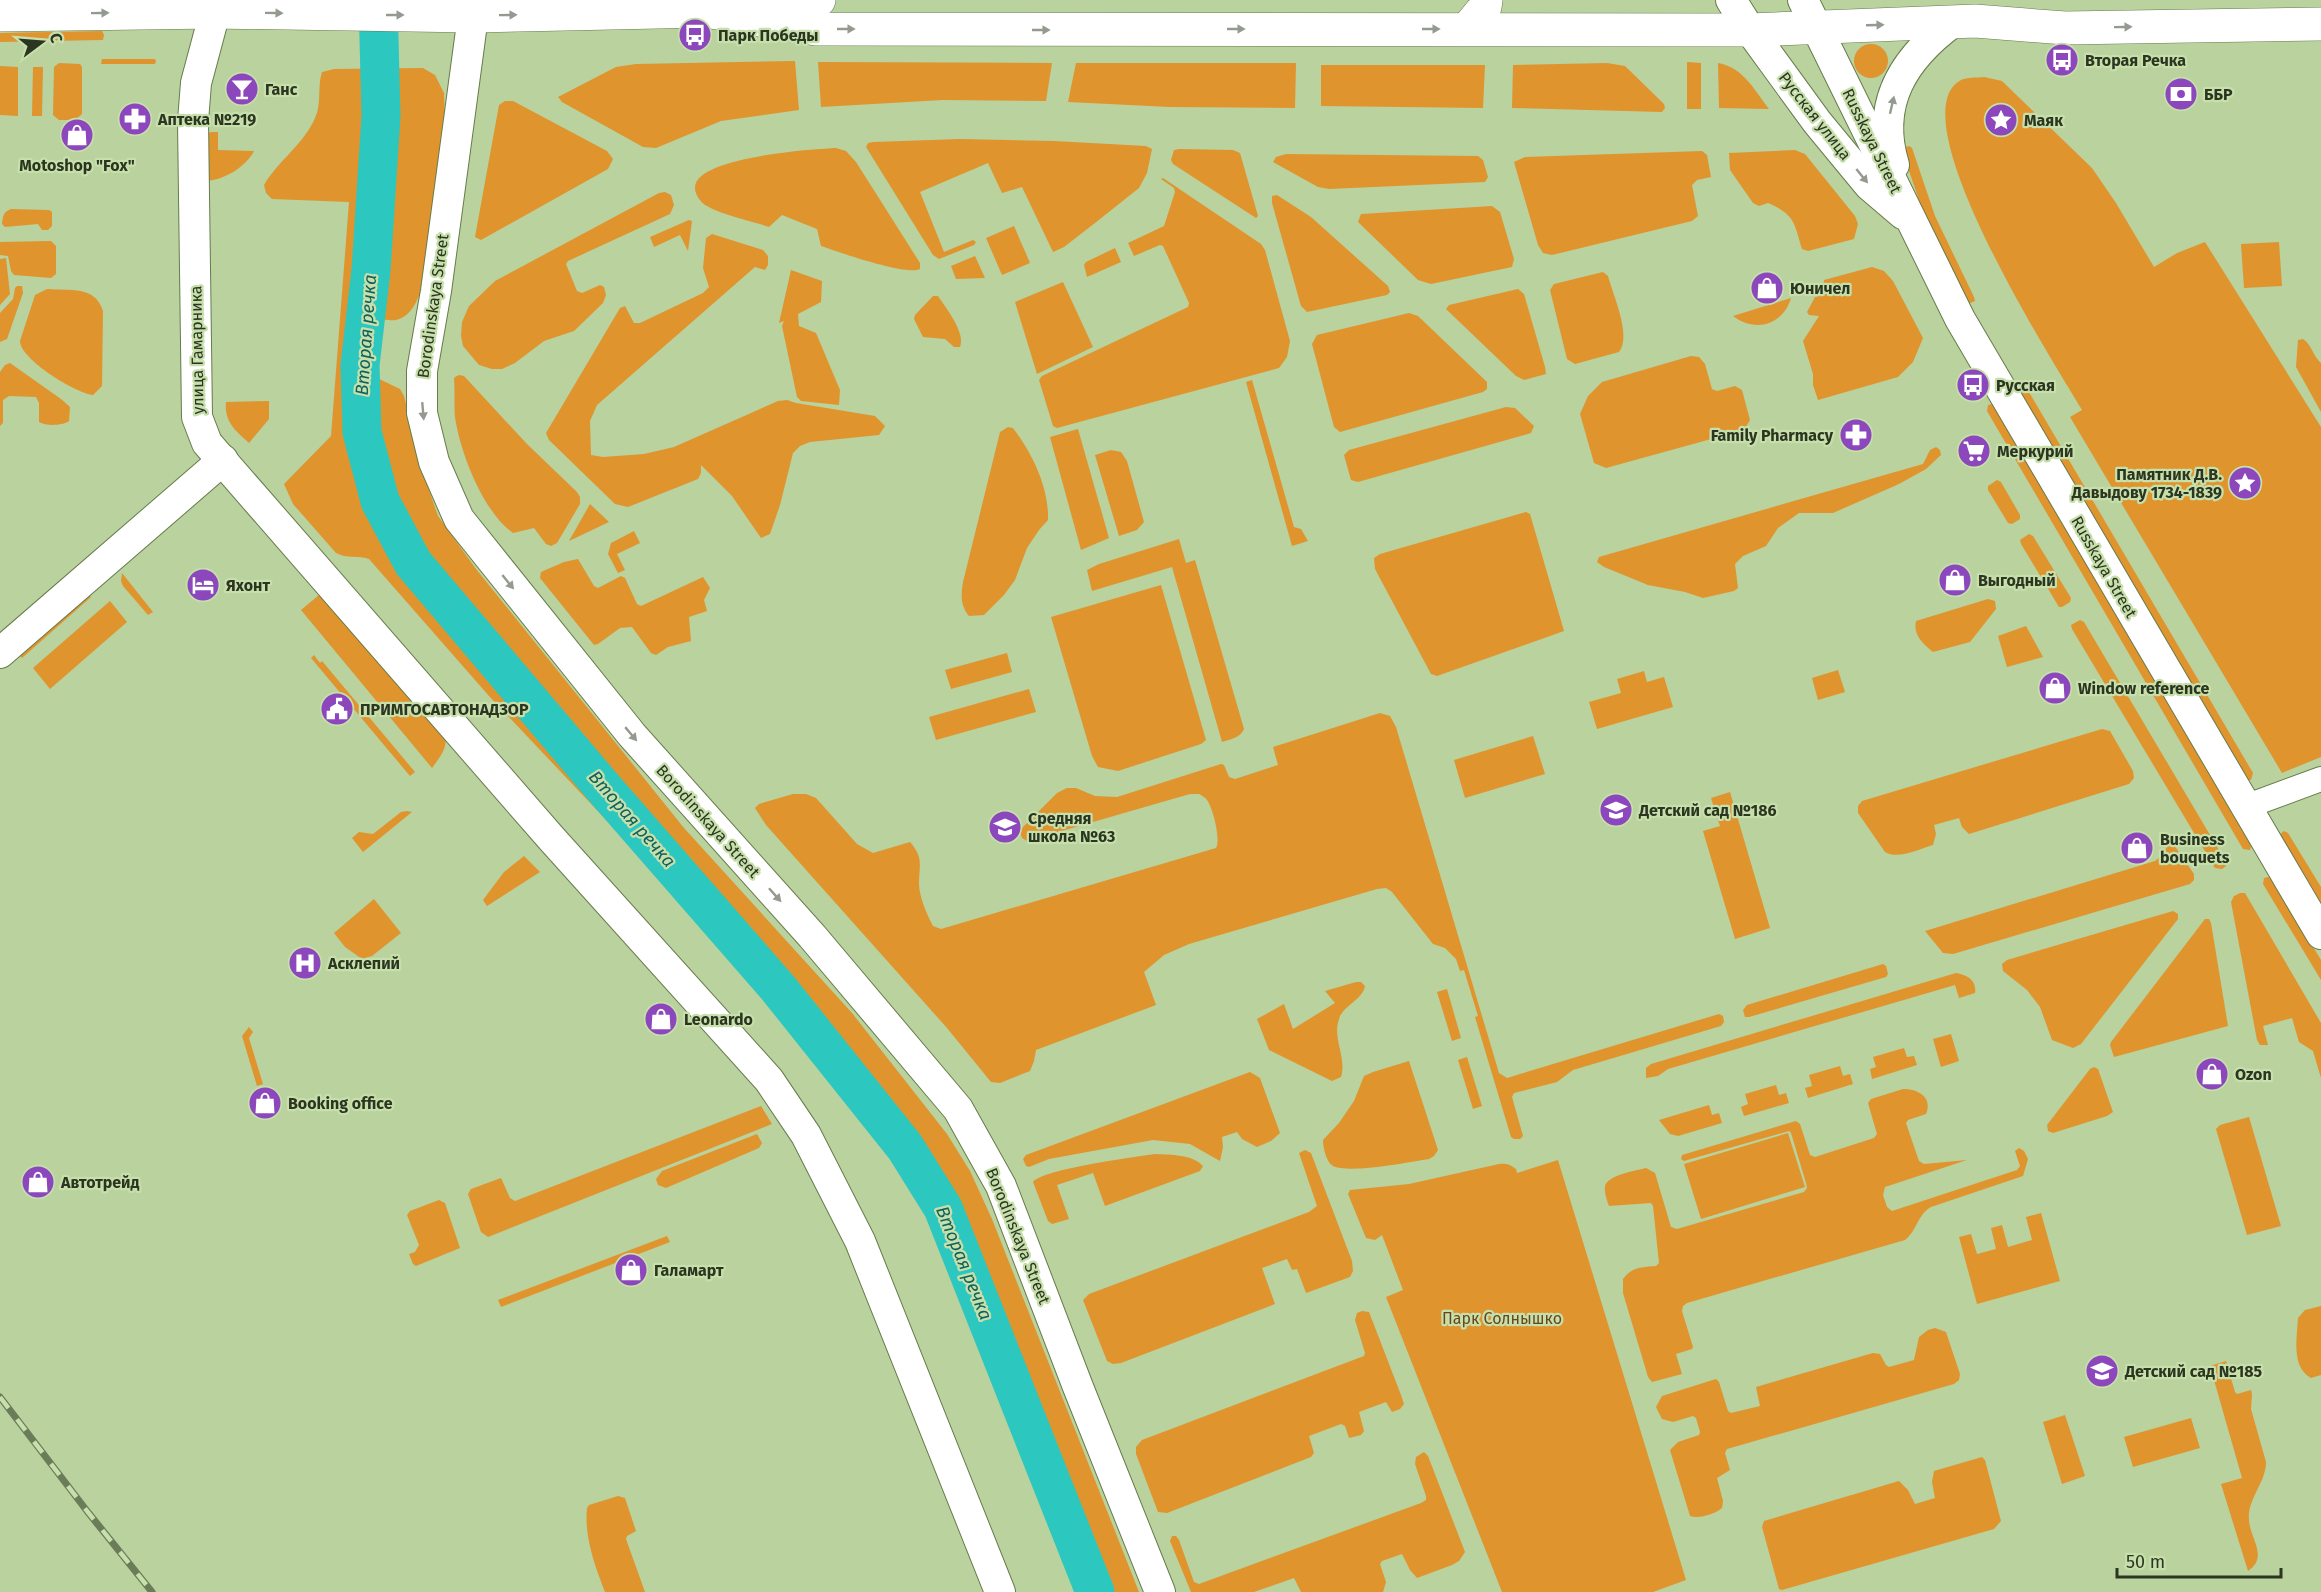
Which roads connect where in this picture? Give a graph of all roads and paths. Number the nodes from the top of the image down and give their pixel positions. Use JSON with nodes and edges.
{"nodes":[{"id":1,"x":819,"y":0,"type":"edge"},
{"id":2,"x":1486,"y":0,"type":"edge"},
{"id":3,"x":1731,"y":0,"type":"edge"},
{"id":4,"x":705,"y":11,"type":"junction"},
{"id":5,"x":216,"y":12,"type":"junction"},
{"id":6,"x":2029,"y":13,"type":"edge"},
{"id":7,"x":1810,"y":14,"type":"edge"},
{"id":8,"x":0,"y":15,"type":"edge"},
{"id":9,"x":461,"y":15,"type":"junction"},
{"id":10,"x":1953,"y":22,"type":"junction"},
{"id":11,"x":2321,"y":24,"type":"edge"},
{"id":12,"x":1467,"y":29,"type":"junction"},
{"id":13,"x":1750,"y":30,"type":"junction"},
{"id":14,"x":1912,"y":222,"type":"junction"},
{"id":15,"x":222,"y":460,"type":"junction"},
{"id":16,"x":0,"y":654,"type":"edge"},
{"id":17,"x":2321,"y":779,"type":"edge"},
{"id":18,"x":2245,"y":807,"type":"junction"},
{"id":19,"x":2321,"y":934,"type":"edge"},
{"id":20,"x":1000,"y":1592,"type":"edge"},
{"id":21,"x":1160,"y":1592,"type":"edge"}],
"edges":[{"from":1,"to":4,"type":"highway"},
{"from":2,"to":12,"type":"highway"},
{"from":3,"to":13,"type":"main road","name":"Русская улица"},
{"from":9,"to":4,"type":"highway","one_way":true},
{"from":4,"to":12,"type":"highway","one_way":true},
{"from":8,"to":5,"type":"highway","one_way":true},
{"from":5,"to":9,"type":"highway","one_way":true},
{"from":5,"to":15,"type":"main road","name":"улица Гамарника"},
{"from":6,"to":10,"type":"highway"},
{"from":6,"to":11,"type":"highway","one_way":true},
{"from":7,"to":10,"type":"highway","one_way":true},
{"from":7,"to":13,"type":"highway"},
{"from":7,"to":14,"type":"main road","name":"Russkaya Street"},
{"from":9,"to":21,"type":"main road","name":"Borodinskaya Street","one_way":true},
{"from":14,"to":10,"type":"main road","one_way":true},
{"from":12,"to":13,"type":"highway"},
{"from":13,"to":14,"type":"main road","name":"Русская улица","one_way":true},
{"from":14,"to":18,"type":"main road","name":"Russkaya Street"},
{"from":15,"to":16,"type":"main road"},
{"from":15,"to":20,"type":"main road"},
{"from":17,"to":18,"type":"street"},
{"from":18,"to":19,"type":"main road","name":"Russkaya Street"}]}
